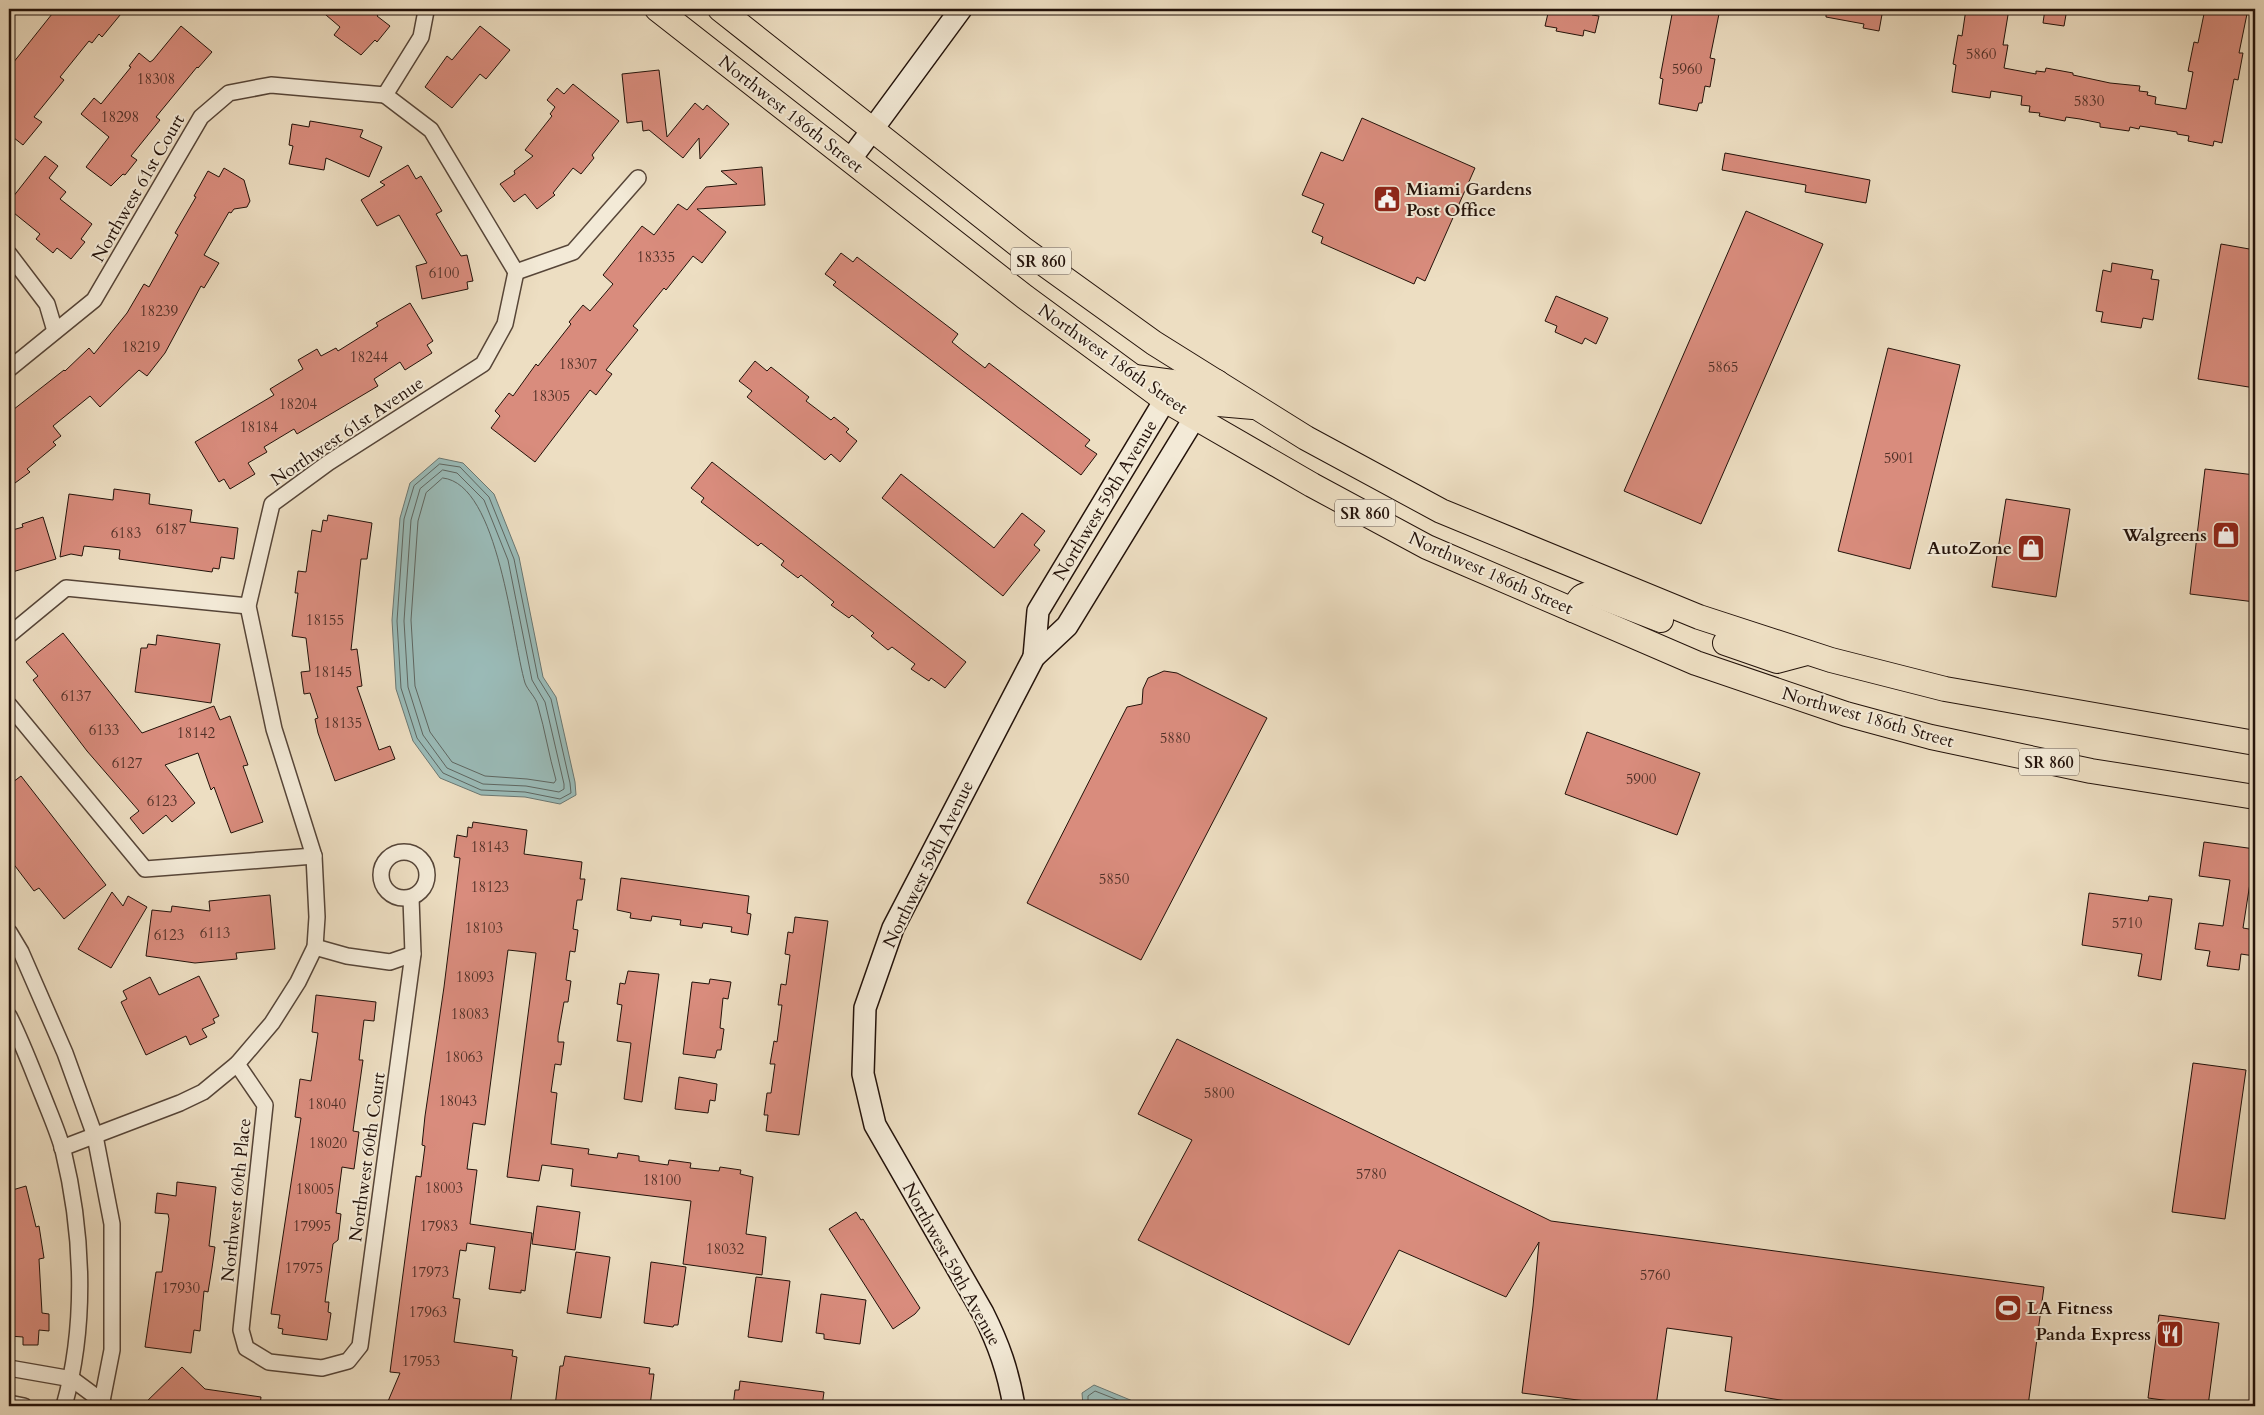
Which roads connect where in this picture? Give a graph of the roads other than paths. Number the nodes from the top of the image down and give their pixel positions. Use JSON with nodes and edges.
{"nodes":[{"id":1,"x":424,"y":9,"type":"edge"},
{"id":2,"x":657,"y":9,"type":"edge"},
{"id":3,"x":720,"y":9,"type":"edge"},
{"id":4,"x":961,"y":9,"type":"edge"},
{"id":5,"x":385,"y":95,"type":"junction"},
{"id":6,"x":872,"y":130,"type":"junction"},
{"id":7,"x":850,"y":160,"type":"junction"},
{"id":8,"x":638,"y":178,"type":"dead end"},
{"id":9,"x":9,"y":254,"type":"edge"},
{"id":10,"x":516,"y":272,"type":"junction"},
{"id":11,"x":55,"y":331,"type":"junction"},
{"id":12,"x":9,"y":368,"type":"edge"},
{"id":13,"x":1133,"y":376,"type":"junction"},
{"id":14,"x":1217,"y":382,"type":"junction"},
{"id":15,"x":1165,"y":400,"type":"junction"},
{"id":16,"x":1257,"y":407,"type":"junction"},
{"id":17,"x":1194,"y":417,"type":"junction"},
{"id":18,"x":248,"y":606,"type":"junction"},
{"id":19,"x":1573,"y":610,"type":"junction"},
{"id":20,"x":9,"y":635,"type":"edge"},
{"id":21,"x":1807,"y":653,"type":"junction"},
{"id":22,"x":1034,"y":657,"type":"junction"},
{"id":23,"x":9,"y":705,"type":"edge"},
{"id":24,"x":2255,"y":743,"type":"edge"},
{"id":25,"x":2255,"y":797,"type":"edge"},
{"id":26,"x":314,"y":856,"type":"junction"},
{"id":27,"x":410,"y":898,"type":"dead end"},
{"id":28,"x":9,"y":932,"type":"edge"},
{"id":29,"x":315,"y":947,"type":"junction"},
{"id":30,"x":413,"y":954,"type":"junction"},
{"id":31,"x":9,"y":1016,"type":"edge"},
{"id":32,"x":237,"y":1064,"type":"junction"},
{"id":33,"x":95,"y":1136,"type":"junction"},
{"id":34,"x":62,"y":1148,"type":"junction"},
{"id":35,"x":246,"y":1348,"type":"joint"},
{"id":36,"x":9,"y":1368,"type":"edge"},
{"id":37,"x":72,"y":1378,"type":"junction"},
{"id":38,"x":9,"y":1403,"type":"edge"},
{"id":39,"x":98,"y":1405,"type":"edge"},
{"id":40,"x":24,"y":1406,"type":"edge"},
{"id":41,"x":64,"y":1406,"type":"edge"},
{"id":42,"x":1014,"y":1406,"type":"edge"}],
"edges":[{"from":1,"to":5,"type":"street"},
{"from":2,"to":7,"type":"main road","name":"Northwest 186th Street","number":"SR 860"},
{"from":3,"to":6,"type":"main road","name":"Northwest 186th Street","number":"SR 860"},
{"from":4,"to":6,"type":"street"},
{"from":5,"to":10,"type":"street"},
{"from":5,"to":11,"type":"street","name":"Northwest 61st Court"},
{"from":6,"to":7,"type":"street"},
{"from":6,"to":14,"type":"main road","name":"Northwest 186th Street","number":"SR 860"},
{"from":7,"to":13,"type":"main road","name":"Northwest 186th Street","number":"SR 860"},
{"from":8,"to":10,"type":"street"},
{"from":9,"to":11,"type":"street"},
{"from":10,"to":18,"type":"street","name":"Northwest 61st Avenue"},
{"from":11,"to":12,"type":"street","name":"Northwest 61st Court"},
{"from":13,"to":14,"type":"main road"},
{"from":13,"to":15,"type":"main road","name":"Northwest 186th Street","number":"SR 860"},
{"from":14,"to":16,"type":"main road","name":"Northwest 186th Street","number":"SR 860"},
{"from":15,"to":16,"type":"main road"},
{"from":15,"to":17,"type":"main road","name":"Northwest 186th Street","number":"SR 860"},
{"from":15,"to":22,"type":"street","name":"Northwest 59th Avenue"},
{"from":16,"to":21,"type":"main road","name":"Northwest 186th Street","number":"SR 860"},
{"from":17,"to":19,"type":"main road","name":"Northwest 186th Street","number":"SR 860"},
{"from":17,"to":22,"type":"street","name":"Northwest 59th Avenue"},
{"from":18,"to":20,"type":"street"},
{"from":18,"to":26,"type":"street","name":"Northwest 61st Avenue"},
{"from":19,"to":21,"type":"main road"},
{"from":19,"to":25,"type":"main road","name":"Northwest 186th Street","number":"SR 860"},
{"from":21,"to":24,"type":"main road","name":"Northwest 186th Street","number":"SR 860"},
{"from":22,"to":42,"type":"street","name":"Northwest 59th Avenue"},
{"from":23,"to":26,"type":"street"},
{"from":26,"to":29,"type":"street","name":"Northwest 61st Avenue"},
{"from":27,"to":30,"type":"street","name":"Northwest 60th Court"},
{"from":28,"to":33,"type":"street"},
{"from":29,"to":30,"type":"street"},
{"from":29,"to":32,"type":"street"},
{"from":30,"to":35,"type":"street","name":"Northwest 60th Court"},
{"from":31,"to":34,"type":"street"},
{"from":32,"to":33,"type":"street"},
{"from":32,"to":35,"type":"street","name":"Northwest 60th Place"},
{"from":33,"to":34,"type":"street"},
{"from":33,"to":39,"type":"street"},
{"from":34,"to":37,"type":"street"},
{"from":36,"to":37,"type":"street"},
{"from":37,"to":39,"type":"street"},
{"from":37,"to":41,"type":"street"},
{"from":38,"to":40,"type":"street"}]}
